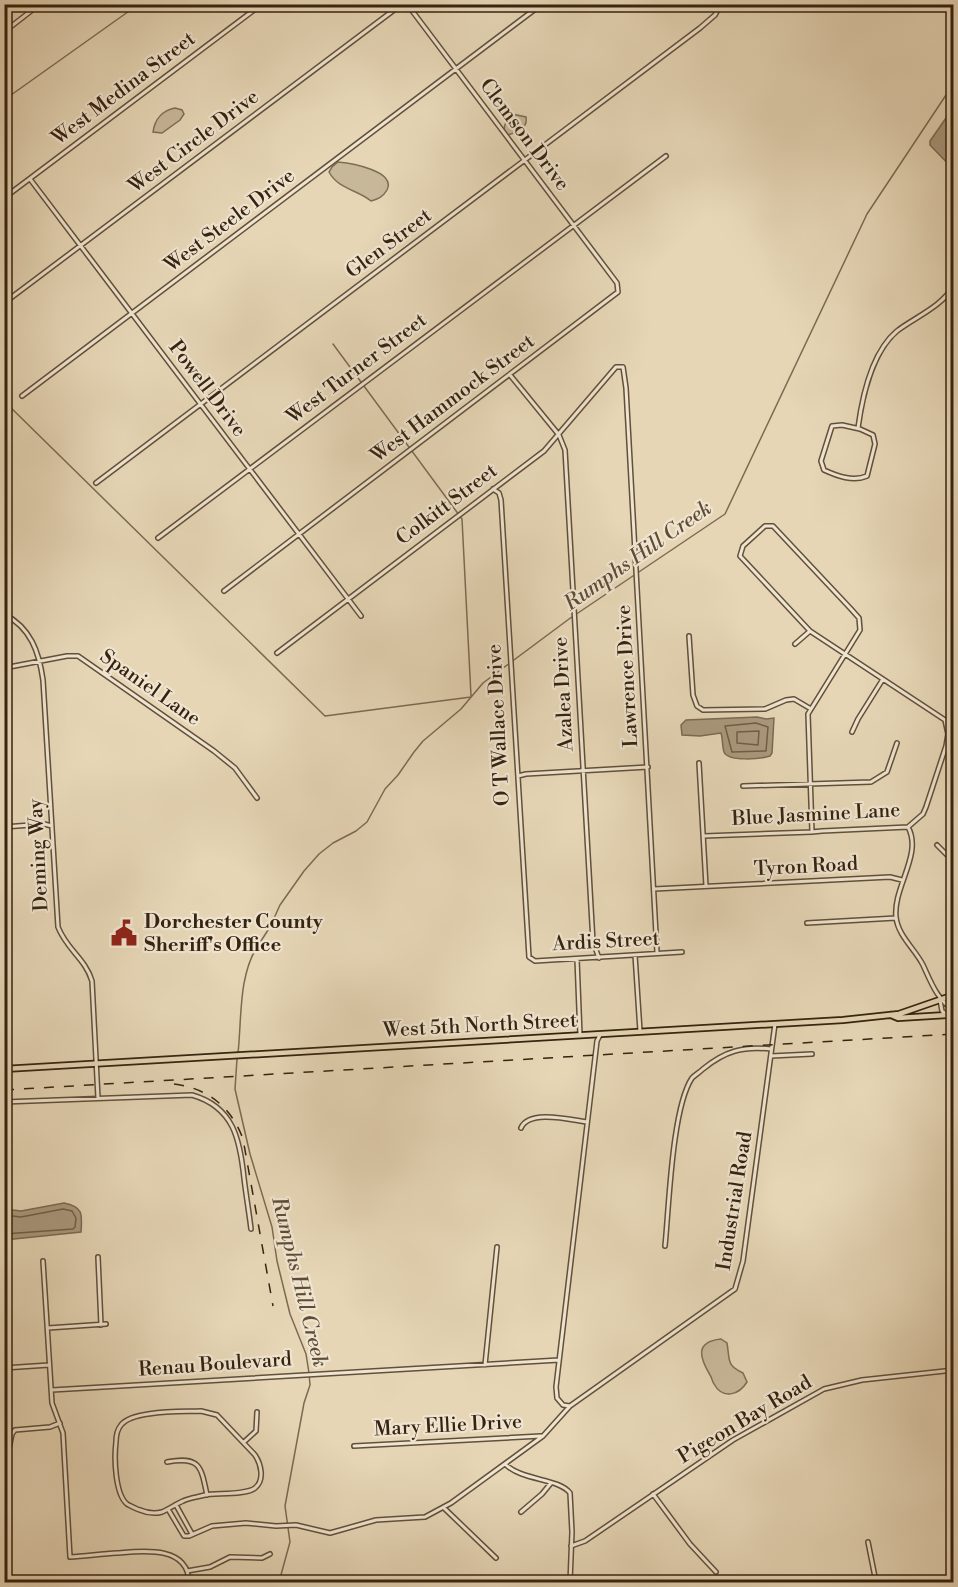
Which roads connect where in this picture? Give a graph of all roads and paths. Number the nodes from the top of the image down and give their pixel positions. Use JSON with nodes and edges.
{"nodes":[{"id":1,"x":40,"y":4,"type":"edge"},
{"id":2,"x":262,"y":4,"type":"edge"},
{"id":3,"x":402,"y":4,"type":"edge"},
{"id":4,"x":407,"y":4,"type":"edge"},
{"id":5,"x":542,"y":4,"type":"edge"},
{"id":6,"x":721,"y":4,"type":"edge"},
{"id":7,"x":4,"y":32,"type":"edge"},
{"id":8,"x":456,"y":69,"type":"junction"},
{"id":9,"x":666,"y":156,"type":"dead end"},
{"id":10,"x":525,"y":160,"type":"junction"},
{"id":11,"x":30,"y":179,"type":"junction"},
{"id":12,"x":4,"y":198,"type":"edge"},
{"id":13,"x":574,"y":225,"type":"junction"},
{"id":14,"x":81,"y":246,"type":"junction"},
{"id":15,"x":617,"y":283,"type":"joint"},
{"id":16,"x":954,"y":285,"type":"edge"},
{"id":17,"x":950,"y":292,"type":"junction"},
{"id":18,"x":954,"y":296,"type":"edge"},
{"id":19,"x":4,"y":303,"type":"edge"},
{"id":20,"x":132,"y":314,"type":"junction"},
{"id":21,"x":619,"y":365,"type":"joint"},
{"id":22,"x":510,"y":375,"type":"junction"},
{"id":23,"x":22,"y":396,"type":"dead end"},
{"id":24,"x":200,"y":405,"type":"junction"},
{"id":25,"x":858,"y":428,"type":"junction"},
{"id":26,"x":559,"y":435,"type":"junction"},
{"id":27,"x":249,"y":470,"type":"junction"},
{"id":28,"x":96,"y":483,"type":"dead end"},
{"id":29,"x":493,"y":489,"type":"junction"},
{"id":30,"x":297,"y":534,"type":"junction"},
{"id":31,"x":158,"y":538,"type":"dead end"},
{"id":32,"x":224,"y":591,"type":"dead end"},
{"id":33,"x":346,"y":599,"type":"junction"},
{"id":34,"x":4,"y":614,"type":"edge"},
{"id":35,"x":361,"y":616,"type":"dead end"},
{"id":36,"x":810,"y":631,"type":"junction"},
{"id":37,"x":689,"y":636,"type":"dead end"},
{"id":38,"x":795,"y":644,"type":"dead end"},
{"id":39,"x":278,"y":653,"type":"dead end"},
{"id":40,"x":845,"y":655,"type":"junction"},
{"id":41,"x":40,"y":662,"type":"junction"},
{"id":42,"x":4,"y":668,"type":"edge"},
{"id":43,"x":883,"y":680,"type":"junction"},
{"id":44,"x":811,"y":709,"type":"junction"},
{"id":45,"x":852,"y":732,"type":"dead end"},
{"id":46,"x":897,"y":743,"type":"dead end"},
{"id":47,"x":699,"y":763,"type":"dead end"},
{"id":48,"x":648,"y":767,"type":"junction"},
{"id":49,"x":584,"y":771,"type":"junction"},
{"id":50,"x":518,"y":777,"type":"junction"},
{"id":51,"x":811,"y":783,"type":"junction"},
{"id":52,"x":743,"y":786,"type":"dead end"},
{"id":53,"x":257,"y":798,"type":"dead end"},
{"id":54,"x":52,"y":826,"type":"junction"},
{"id":55,"x":4,"y":827,"type":"edge"},
{"id":56,"x":908,"y":827,"type":"junction"},
{"id":57,"x":812,"y":832,"type":"junction"},
{"id":58,"x":704,"y":836,"type":"junction"},
{"id":59,"x":937,"y":845,"type":"dead end"},
{"id":60,"x":954,"y":862,"type":"edge"},
{"id":61,"x":902,"y":880,"type":"junction"},
{"id":62,"x":708,"y":886,"type":"junction"},
{"id":63,"x":654,"y":889,"type":"junction"},
{"id":64,"x":896,"y":918,"type":"junction"},
{"id":65,"x":807,"y":923,"type":"dead end"},
{"id":66,"x":657,"y":952,"type":"junction"},
{"id":67,"x":682,"y":952,"type":"dead end"},
{"id":68,"x":635,"y":955,"type":"junction"},
{"id":69,"x":599,"y":958,"type":"junction"},
{"id":70,"x":578,"y":959,"type":"junction"},
{"id":71,"x":532,"y":960,"type":"joint"},
{"id":72,"x":954,"y":997,"type":"edge"},
{"id":73,"x":940,"y":1000,"type":"junction"},
{"id":74,"x":952,"y":1012,"type":"edge"},
{"id":75,"x":891,"y":1015,"type":"junction"},
{"id":76,"x":775,"y":1024,"type":"junction"},
{"id":77,"x":640,"y":1032,"type":"junction"},
{"id":78,"x":601,"y":1034,"type":"junction"},
{"id":79,"x":580,"y":1035,"type":"junction"},
{"id":80,"x":771,"y":1049,"type":"junction"},
{"id":81,"x":812,"y":1054,"type":"dead end"},
{"id":82,"x":771,"y":1056,"type":"junction"},
{"id":83,"x":97,"y":1063,"type":"junction"},
{"id":84,"x":4,"y":1069,"type":"edge"},
{"id":85,"x":98,"y":1098,"type":"junction"},
{"id":86,"x":4,"y":1102,"type":"edge"},
{"id":87,"x":587,"y":1122,"type":"junction"},
{"id":88,"x":521,"y":1128,"type":"dead end"},
{"id":89,"x":251,"y":1229,"type":"dead end"},
{"id":90,"x":664,"y":1246,"type":"dead end"},
{"id":91,"x":497,"y":1247,"type":"dead end"},
{"id":92,"x":98,"y":1257,"type":"dead end"},
{"id":93,"x":44,"y":1261,"type":"dead end"},
{"id":94,"x":48,"y":1328,"type":"junction"},
{"id":95,"x":560,"y":1360,"type":"junction"},
{"id":96,"x":49,"y":1365,"type":"junction"},
{"id":97,"x":485,"y":1365,"type":"junction"},
{"id":98,"x":4,"y":1368,"type":"edge"},
{"id":99,"x":954,"y":1370,"type":"edge"},
{"id":100,"x":52,"y":1390,"type":"junction"},
{"id":101,"x":570,"y":1406,"type":"junction"},
{"id":102,"x":256,"y":1412,"type":"dead end"},
{"id":103,"x":60,"y":1423,"type":"junction"},
{"id":104,"x":543,"y":1436,"type":"junction"},
{"id":105,"x":244,"y":1442,"type":"junction"},
{"id":106,"x":354,"y":1446,"type":"dead end"},
{"id":107,"x":167,"y":1462,"type":"dead end"},
{"id":108,"x":505,"y":1464,"type":"junction"},
{"id":109,"x":4,"y":1473,"type":"edge"},
{"id":110,"x":550,"y":1483,"type":"junction"},
{"id":111,"x":653,"y":1494,"type":"junction"},
{"id":112,"x":207,"y":1495,"type":"junction"},
{"id":113,"x":176,"y":1505,"type":"junction"},
{"id":114,"x":444,"y":1508,"type":"junction"},
{"id":115,"x":168,"y":1509,"type":"junction"},
{"id":116,"x":521,"y":1512,"type":"dead end"},
{"id":117,"x":192,"y":1534,"type":"junction"},
{"id":118,"x":868,"y":1542,"type":"dead end"},
{"id":119,"x":571,"y":1546,"type":"junction"},
{"id":120,"x":270,"y":1554,"type":"dead end"},
{"id":121,"x":496,"y":1558,"type":"dead end"},
{"id":122,"x":187,"y":1571,"type":"junction"},
{"id":123,"x":716,"y":1572,"type":"dead end"},
{"id":124,"x":189,"y":1582,"type":"edge"},
{"id":125,"x":570,"y":1582,"type":"edge"},
{"id":126,"x":876,"y":1582,"type":"edge"}],
"edges":[{"from":1,"to":7,"type":"street"},
{"from":2,"to":11,"type":"street","name":"West Medina Street"},
{"from":3,"to":14,"type":"street","name":"West Circle Drive"},
{"from":4,"to":8,"type":"street","name":"Clemson Drive"},
{"from":5,"to":8,"type":"street","name":"West Steele Drive"},
{"from":6,"to":10,"type":"street","name":"Glen Street"},
{"from":8,"to":10,"type":"street","name":"Clemson Drive"},
{"from":8,"to":20,"type":"street","name":"West Steele Drive"},
{"from":9,"to":13,"type":"street","name":"West Turner Street"},
{"from":10,"to":13,"type":"street","name":"Clemson Drive"},
{"from":10,"to":24,"type":"street","name":"Glen Street"},
{"from":11,"to":12,"type":"street","name":"West Medina Street"},
{"from":11,"to":14,"type":"street","name":"Powell Drive"},
{"from":13,"to":15,"type":"street","name":"Clemson Drive"},
{"from":13,"to":27,"type":"street","name":"West Turner Street"},
{"from":14,"to":19,"type":"street","name":"West Circle Drive"},
{"from":14,"to":20,"type":"street","name":"Powell Drive"},
{"from":15,"to":22,"type":"street","name":"West Hammock Street"},
{"from":16,"to":17,"type":"street"},
{"from":17,"to":18,"type":"street"},
{"from":17,"to":25,"type":"street"},
{"from":20,"to":23,"type":"street","name":"West Steele Drive"},
{"from":20,"to":24,"type":"street","name":"Powell Drive"},
{"from":21,"to":26,"type":"street","name":"Colkitt Street"},
{"from":21,"to":48,"type":"street","name":"Lawrence Drive"},
{"from":22,"to":26,"type":"street","name":"Azalea Drive"},
{"from":22,"to":30,"type":"street","name":"West Hammock Street"},
{"from":24,"to":27,"type":"street","name":"Powell Drive"},
{"from":24,"to":28,"type":"street","name":"Glen Street"},
{"from":25,"to":25,"type":"street"},
{"from":26,"to":29,"type":"street","name":"Colkitt Street"},
{"from":26,"to":49,"type":"street","name":"Azalea Drive"},
{"from":27,"to":30,"type":"street","name":"Powell Drive"},
{"from":27,"to":31,"type":"street","name":"West Turner Street"},
{"from":29,"to":33,"type":"street","name":"Colkitt Street"},
{"from":29,"to":50,"type":"street","name":"O T Wallace Drive"},
{"from":30,"to":32,"type":"street","name":"West Hammock Street"},
{"from":30,"to":33,"type":"street","name":"Powell Drive"},
{"from":33,"to":35,"type":"street","name":"Powell Drive"},
{"from":33,"to":39,"type":"street","name":"Colkitt Street"},
{"from":34,"to":41,"type":"street","name":"Deming Way"},
{"from":36,"to":38,"type":"street"},
{"from":36,"to":40,"type":"street","name":"Blue Jasmine Lane"},
{"from":36,"to":40,"type":"street","name":"Blue Jasmine Lane"},
{"from":37,"to":44,"type":"street"},
{"from":40,"to":43,"type":"street","name":"Blue Jasmine Lane"},
{"from":40,"to":44,"type":"street"},
{"from":41,"to":42,"type":"street","name":"Spaniel Lane"},
{"from":41,"to":53,"type":"street","name":"Spaniel Lane"},
{"from":41,"to":54,"type":"street","name":"Deming Way"},
{"from":43,"to":45,"type":"street"},
{"from":43,"to":56,"type":"street","name":"Blue Jasmine Lane"},
{"from":44,"to":51,"type":"street"},
{"from":46,"to":51,"type":"street"},
{"from":47,"to":58,"type":"street"},
{"from":48,"to":49,"type":"street"},
{"from":48,"to":63,"type":"street","name":"Lawrence Drive"},
{"from":49,"to":50,"type":"street"},
{"from":49,"to":69,"type":"street","name":"Azalea Drive"},
{"from":50,"to":71,"type":"street","name":"O T Wallace Drive"},
{"from":51,"to":52,"type":"street"},
{"from":51,"to":57,"type":"street"},
{"from":54,"to":55,"type":"street"},
{"from":54,"to":83,"type":"street","name":"Deming Way"},
{"from":56,"to":57,"type":"street","name":"Blue Jasmine Lane"},
{"from":56,"to":61,"type":"street"},
{"from":57,"to":58,"type":"street","name":"Blue Jasmine Lane"},
{"from":58,"to":62,"type":"street"},
{"from":59,"to":60,"type":"street"},
{"from":61,"to":62,"type":"street","name":"Tyron Road"},
{"from":61,"to":64,"type":"street"},
{"from":62,"to":63,"type":"street","name":"Tyron Road"},
{"from":63,"to":66,"type":"street","name":"Lawrence Drive"},
{"from":64,"to":65,"type":"street"},
{"from":64,"to":73,"type":"street"},
{"from":66,"to":67,"type":"street","name":"Ardis Street"},
{"from":66,"to":68,"type":"street","name":"Ardis Street"},
{"from":68,"to":69,"type":"street","name":"Ardis Street"},
{"from":68,"to":77,"type":"street"},
{"from":69,"to":70,"type":"street","name":"Ardis Street"},
{"from":70,"to":71,"type":"street","name":"Ardis Street"},
{"from":70,"to":79,"type":"street"},
{"from":72,"to":73,"type":"main road","name":"West 5th North Street"},
{"from":72,"to":74,"type":"main road"},
{"from":73,"to":74,"type":"street"},
{"from":73,"to":74,"type":"street"},
{"from":73,"to":75,"type":"main road","name":"West 5th North Street"},
{"from":74,"to":75,"type":"main road"},
{"from":75,"to":76,"type":"main road","name":"West 5th North Street"},
{"from":76,"to":77,"type":"main road","name":"West 5th North Street"},
{"from":76,"to":80,"type":"street","name":"Industrial Road"},
{"from":77,"to":78,"type":"main road","name":"West 5th North Street"},
{"from":78,"to":79,"type":"main road","name":"West 5th North Street"},
{"from":78,"to":87,"type":"street"},
{"from":79,"to":83,"type":"main road","name":"West 5th North Street"},
{"from":80,"to":82,"type":"street","name":"Industrial Road"},
{"from":80,"to":90,"type":"street"},
{"from":81,"to":82,"type":"street"},
{"from":82,"to":101,"type":"street","name":"Industrial Road"},
{"from":83,"to":84,"type":"main road","name":"West 5th North Street"},
{"from":83,"to":85,"type":"street","name":"Deming Way"},
{"from":85,"to":86,"type":"street"},
{"from":85,"to":89,"type":"street"},
{"from":87,"to":88,"type":"street"},
{"from":87,"to":95,"type":"street"},
{"from":91,"to":97,"type":"street"},
{"from":92,"to":94,"type":"street"},
{"from":93,"to":94,"type":"street"},
{"from":94,"to":96,"type":"street"},
{"from":95,"to":97,"type":"street","name":"Renau Boulevard"},
{"from":95,"to":101,"type":"street"},
{"from":96,"to":98,"type":"street"},
{"from":96,"to":100,"type":"street"},
{"from":97,"to":100,"type":"street","name":"Renau Boulevard"},
{"from":99,"to":111,"type":"street","name":"Pigeon Bay Road"},
{"from":100,"to":103,"type":"street"},
{"from":101,"to":104,"type":"street","name":"Industrial Road"},
{"from":102,"to":105,"type":"street"},
{"from":103,"to":109,"type":"street"},
{"from":103,"to":122,"type":"street"},
{"from":104,"to":106,"type":"street","name":"Mary Ellie Drive"},
{"from":104,"to":108,"type":"street","name":"Industrial Road"},
{"from":105,"to":112,"type":"street"},
{"from":105,"to":115,"type":"street"},
{"from":107,"to":112,"type":"street"},
{"from":108,"to":110,"type":"street"},
{"from":108,"to":114,"type":"street","name":"Industrial Road"},
{"from":110,"to":116,"type":"street"},
{"from":110,"to":119,"type":"street"},
{"from":111,"to":119,"type":"street","name":"Pigeon Bay Road"},
{"from":111,"to":123,"type":"street"},
{"from":112,"to":113,"type":"street"},
{"from":113,"to":115,"type":"street"},
{"from":113,"to":117,"type":"street"},
{"from":114,"to":117,"type":"street","name":"Industrial Road"},
{"from":114,"to":121,"type":"street"},
{"from":115,"to":117,"type":"street"},
{"from":118,"to":126,"type":"street"},
{"from":119,"to":125,"type":"street"},
{"from":120,"to":122,"type":"street"},
{"from":122,"to":124,"type":"street"}]}
